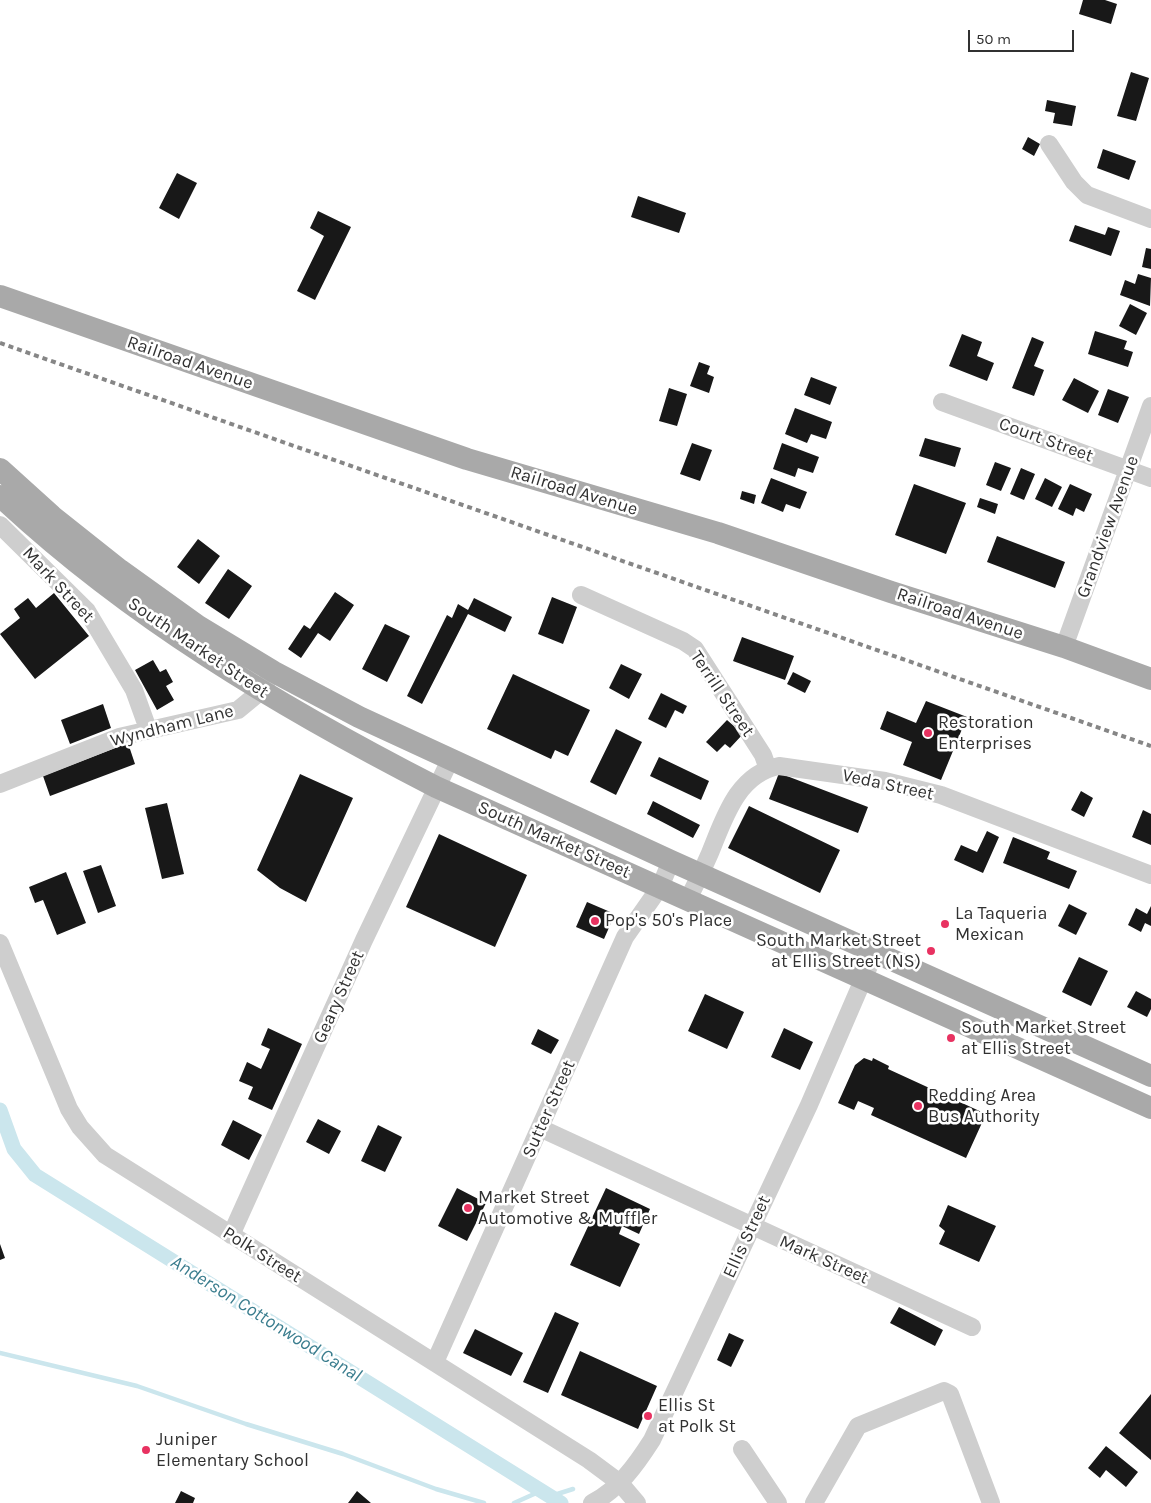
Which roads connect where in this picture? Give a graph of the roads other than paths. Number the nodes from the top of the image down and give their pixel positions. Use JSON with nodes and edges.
{"nodes":[{"id":1,"x":1049,"y":144,"type":"dead end"},
{"id":2,"x":1151,"y":219,"type":"edge"},
{"id":3,"x":0,"y":296,"type":"edge"},
{"id":4,"x":942,"y":402,"type":"dead end"},
{"id":5,"x":1151,"y":406,"type":"edge"},
{"id":6,"x":0,"y":468,"type":"edge"},
{"id":7,"x":1128,"y":470,"type":"junction"},
{"id":8,"x":1151,"y":478,"type":"edge"},
{"id":9,"x":0,"y":496,"type":"edge"},
{"id":10,"x":0,"y":525,"type":"edge"},
{"id":11,"x":581,"y":595,"type":"dead end"},
{"id":12,"x":1064,"y":647,"type":"junction"},
{"id":13,"x":274,"y":672,"type":"junction"},
{"id":14,"x":1151,"y":679,"type":"edge"},
{"id":15,"x":261,"y":691,"type":"junction"},
{"id":16,"x":148,"y":729,"type":"junction"},
{"id":17,"x":450,"y":760,"type":"junction"},
{"id":18,"x":768,"y":769,"type":"junction"},
{"id":19,"x":0,"y":784,"type":"edge"},
{"id":20,"x":436,"y":787,"type":"junction"},
{"id":21,"x":672,"y":861,"type":"junction"},
{"id":22,"x":701,"y":874,"type":"junction"},
{"id":23,"x":1151,"y":875,"type":"edge"},
{"id":24,"x":660,"y":887,"type":"junction"},
{"id":25,"x":688,"y":899,"type":"junction"},
{"id":26,"x":0,"y":943,"type":"edge"},
{"id":27,"x":875,"y":952,"type":"junction"},
{"id":28,"x":863,"y":979,"type":"junction"},
{"id":29,"x":1100,"y":1054,"type":"junction"},
{"id":30,"x":1151,"y":1076,"type":"edge"},
{"id":31,"x":1090,"y":1081,"type":"junction"},
{"id":32,"x":1151,"y":1108,"type":"edge"},
{"id":33,"x":540,"y":1128,"type":"junction"},
{"id":34,"x":751,"y":1227,"type":"junction"},
{"id":35,"x":232,"y":1235,"type":"junction"},
{"id":36,"x":972,"y":1327,"type":"dead end"},
{"id":37,"x":434,"y":1362,"type":"junction"},
{"id":38,"x":742,"y":1449,"type":"dead end"},
{"id":39,"x":620,"y":1482,"type":"junction"},
{"id":40,"x":592,"y":1503,"type":"edge"},
{"id":41,"x":637,"y":1503,"type":"edge"},
{"id":42,"x":778,"y":1503,"type":"edge"},
{"id":43,"x":814,"y":1503,"type":"edge"},
{"id":44,"x":991,"y":1503,"type":"edge"}],
"edges":[{"from":1,"to":2,"type":"street"},
{"from":3,"to":12,"type":"main road","name":"Railroad Avenue"},
{"from":4,"to":7,"type":"street","name":"Court Street"},
{"from":5,"to":7,"type":"street","name":"Grandview Avenue"},
{"from":6,"to":13,"type":"main road","name":"South Market Street"},
{"from":7,"to":8,"type":"street","name":"Court Street"},
{"from":7,"to":12,"type":"street","name":"Grandview Avenue"},
{"from":9,"to":15,"type":"main road","name":"South Market Street"},
{"from":10,"to":16,"type":"street","name":"Mark Street"},
{"from":11,"to":18,"type":"street","name":"Terrill Street"},
{"from":12,"to":14,"type":"main road","name":"Railroad Avenue"},
{"from":13,"to":15,"type":"street","name":"Wyndham Lane"},
{"from":13,"to":17,"type":"main road","name":"South Market Street"},
{"from":15,"to":16,"type":"street","name":"Wyndham Lane"},
{"from":15,"to":20,"type":"main road","name":"South Market Street"},
{"from":16,"to":19,"type":"street","name":"Wyndham Lane"},
{"from":17,"to":20,"type":"street","name":"Geary Street"},
{"from":17,"to":21,"type":"main road","name":"South Market Street"},
{"from":18,"to":22,"type":"street","name":"Veda Street"},
{"from":18,"to":23,"type":"street","name":"Veda Street"},
{"from":20,"to":24,"type":"main road","name":"South Market Street"},
{"from":20,"to":35,"type":"street","name":"Geary Street"},
{"from":21,"to":22,"type":"main road","name":"South Market Street"},
{"from":21,"to":24,"type":"street","name":"Sutter Street"},
{"from":22,"to":25,"type":"street","name":"Veda Street"},
{"from":22,"to":27,"type":"main road","name":"South Market Street"},
{"from":24,"to":25,"type":"main road","name":"South Market Street"},
{"from":24,"to":33,"type":"street","name":"Sutter Street"},
{"from":25,"to":28,"type":"main road","name":"South Market Street"},
{"from":26,"to":35,"type":"street","name":"Polk Street"},
{"from":27,"to":28,"type":"street","name":"Ellis Street"},
{"from":27,"to":29,"type":"main road","name":"South Market Street"},
{"from":28,"to":31,"type":"main road","name":"South Market Street"},
{"from":28,"to":34,"type":"street","name":"Ellis Street"},
{"from":29,"to":30,"type":"main road","name":"South Market Street"},
{"from":29,"to":31,"type":"main road"},
{"from":31,"to":32,"type":"main road","name":"South Market Street"},
{"from":33,"to":34,"type":"street","name":"Mark Street"},
{"from":33,"to":37,"type":"street","name":"Sutter Street"},
{"from":34,"to":36,"type":"street","name":"Mark Street"},
{"from":34,"to":39,"type":"street","name":"Ellis Street"},
{"from":35,"to":37,"type":"street","name":"Polk Street"},
{"from":37,"to":39,"type":"street","name":"Polk Street"},
{"from":38,"to":42,"type":"street"},
{"from":39,"to":40,"type":"street","name":"Ellis Street"},
{"from":39,"to":41,"type":"street","name":"Polk Street"},
{"from":43,"to":44,"type":"street"}]}
